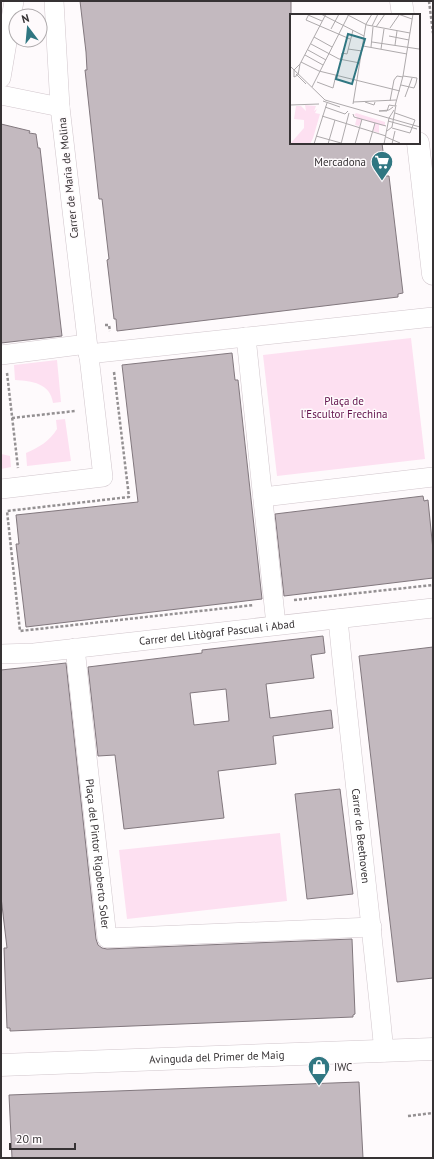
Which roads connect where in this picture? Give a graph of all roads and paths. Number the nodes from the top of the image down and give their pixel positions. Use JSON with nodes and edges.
{"nodes":[{"id":1,"x":14,"y":1,"type":"edge"},
{"id":2,"x":54,"y":1,"type":"edge"},
{"id":3,"x":402,"y":1,"type":"edge"},
{"id":4,"x":429,"y":1,"type":"edge"},
{"id":5,"x":403,"y":14,"type":"edge"},
{"id":6,"x":433,"y":33,"type":"edge"},
{"id":7,"x":1,"y":78,"type":"edge"},
{"id":8,"x":1,"y":95,"type":"edge"},
{"id":9,"x":60,"y":107,"type":"junction"},
{"id":10,"x":418,"y":144,"type":"edge"},
{"id":11,"x":428,"y":190,"type":"edge"},
{"id":12,"x":433,"y":274,"type":"edge"},
{"id":13,"x":433,"y":317,"type":"edge"},
{"id":14,"x":246,"y":337,"type":"junction"},
{"id":15,"x":87,"y":342,"type":"junction"},
{"id":16,"x":112,"y":351,"type":"junction"},
{"id":17,"x":3,"y":355,"type":"edge"},
{"id":18,"x":94,"y":409,"type":"junction"},
{"id":19,"x":12,"y":418,"type":"junction"},
{"id":20,"x":433,"y":477,"type":"edge"},
{"id":21,"x":20,"y":487,"type":"junction"},
{"id":22,"x":1,"y":489,"type":"edge"},
{"id":23,"x":263,"y":497,"type":"junction"},
{"id":24,"x":23,"y":510,"type":"junction"},
{"id":25,"x":433,"y":585,"type":"edge"},
{"id":26,"x":274,"y":603,"type":"junction"},
{"id":27,"x":433,"y":608,"type":"edge"},
{"id":28,"x":338,"y":619,"type":"junction"},
{"id":29,"x":276,"y":625,"type":"junction"},
{"id":30,"x":75,"y":648,"type":"junction"},
{"id":31,"x":1,"y":654,"type":"edge"},
{"id":32,"x":372,"y":928,"type":"junction"},
{"id":33,"x":433,"y":1049,"type":"edge"},
{"id":34,"x":384,"y":1052,"type":"junction"},
{"id":35,"x":1,"y":1065,"type":"edge"},
{"id":36,"x":433,"y":1113,"type":"edge"},
{"id":37,"x":408,"y":1116,"type":"dead end"}],
"edges":[{"from":1,"to":7,"type":"street"},
{"from":2,"to":9,"type":"street","name":"Carrer de Maria de Molina"},
{"from":3,"to":5,"type":"street"},
{"from":4,"to":6,"type":"path"},
{"from":8,"to":9,"type":"street"},
{"from":9,"to":15,"type":"street","name":"Carrer de Maria de Molina"},
{"from":10,"to":11,"type":"street"},
{"from":11,"to":12,"type":"street"},
{"from":13,"to":14,"type":"street"},
{"from":14,"to":16,"type":"street"},
{"from":14,"to":23,"type":"street"},
{"from":15,"to":16,"type":"street"},
{"from":15,"to":16,"type":"path"},
{"from":15,"to":17,"type":"street"},
{"from":15,"to":18,"type":"street"},
{"from":16,"to":24,"type":"path"},
{"from":17,"to":19,"type":"path"},
{"from":18,"to":19,"type":"path"},
{"from":18,"to":21,"type":"street"},
{"from":19,"to":21,"type":"path"},
{"from":20,"to":23,"type":"street"},
{"from":21,"to":22,"type":"street"},
{"from":21,"to":24,"type":"path"},
{"from":23,"to":26,"type":"street"},
{"from":24,"to":26,"type":"path"},
{"from":25,"to":26,"type":"path"},
{"from":26,"to":29,"type":"street"},
{"from":27,"to":28,"type":"street","name":"Carrer del Litògraf Pascual i Abad"},
{"from":28,"to":29,"type":"street","name":"Carrer del Litògraf Pascual i Abad"},
{"from":28,"to":32,"type":"street","name":"Carrer de Beethoven"},
{"from":29,"to":30,"type":"street","name":"Carrer del Litògraf Pascual i Abad"},
{"from":30,"to":31,"type":"street","name":"Carrer del Litògraf Pascual i Abad"},
{"from":30,"to":32,"type":"street","name":"Plaça del Pintor Rigoberto Soler"},
{"from":32,"to":34,"type":"street","name":"Carrer de Beethoven"},
{"from":33,"to":34,"type":"street","name":"Avinguda del Primer de Maig"},
{"from":34,"to":35,"type":"street","name":"Avinguda del Primer de Maig"},
{"from":36,"to":37,"type":"path"}]}
